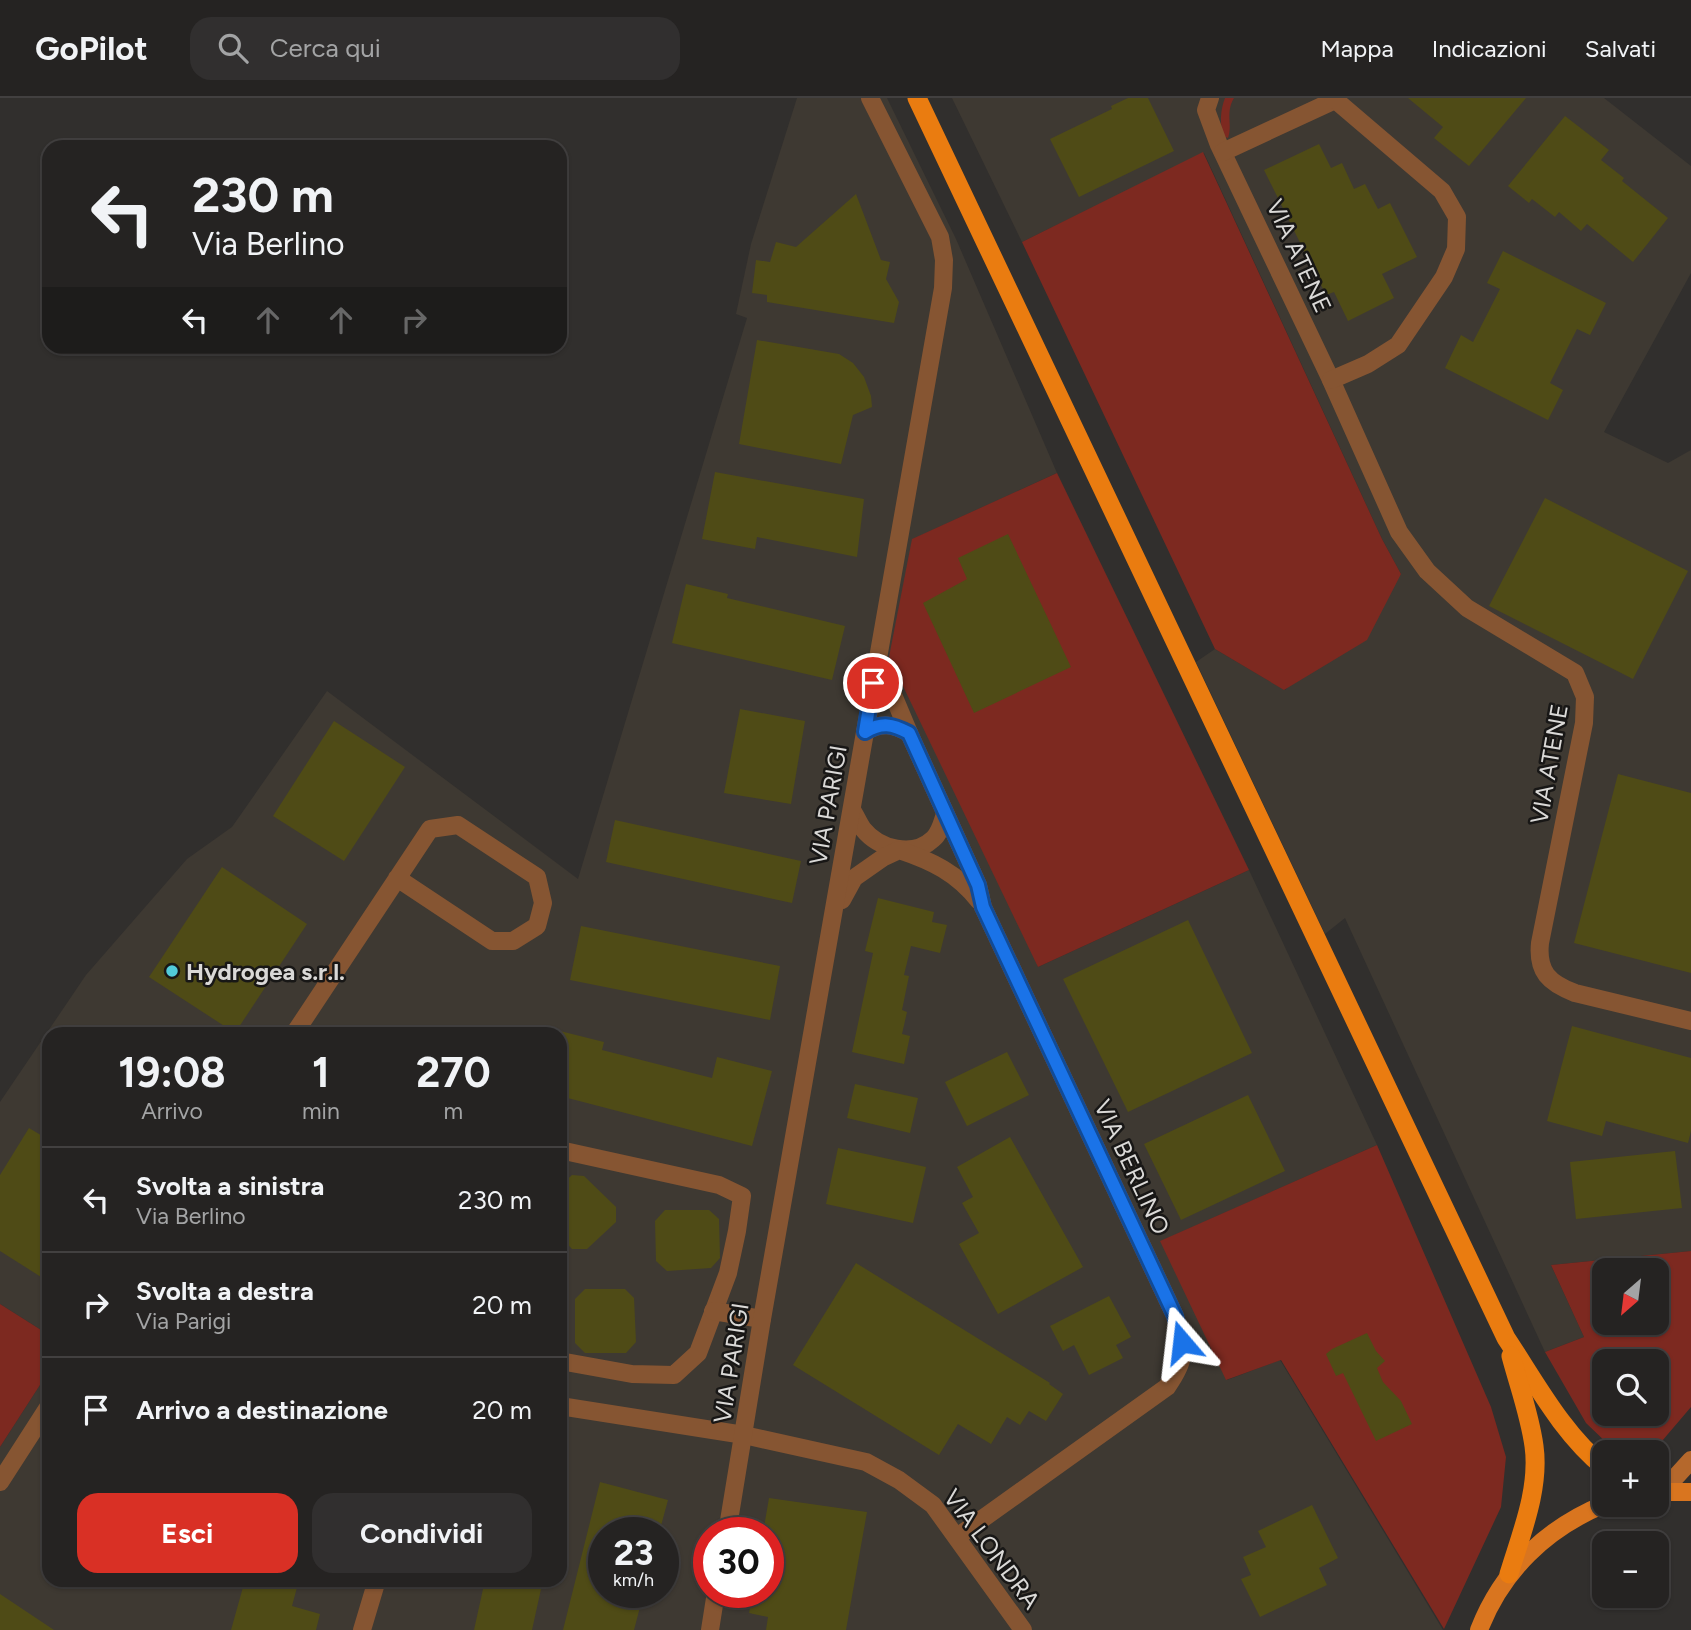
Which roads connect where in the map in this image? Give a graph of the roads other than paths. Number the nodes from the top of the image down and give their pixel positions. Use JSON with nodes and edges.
{"nodes":[{"id":1,"x":870,"y":98,"type":"edge"},
{"id":2,"x":917,"y":98,"type":"edge"},
{"id":3,"x":1334,"y":99,"type":"edge"},
{"id":4,"x":1206,"y":102,"type":"edge"},
{"id":5,"x":1223,"y":152,"type":"junction"},
{"id":6,"x":1331,"y":380,"type":"junction"},
{"id":7,"x":877,"y":658,"type":"junction"},
{"id":8,"x":865,"y":732,"type":"junction"},
{"id":9,"x":909,"y":733,"type":"junction"},
{"id":10,"x":852,"y":810,"type":"junction"},
{"id":11,"x":945,"y":814,"type":"junction"},
{"id":12,"x":899,"y":850,"type":"junction"},
{"id":13,"x":397,"y":878,"type":"junction"},
{"id":14,"x":983,"y":907,"type":"junction"},
{"id":15,"x":834,"y":915,"type":"junction"},
{"id":16,"x":1691,"y":1021,"type":"edge"},
{"id":17,"x":299,"y":1027,"type":"edge"},
{"id":18,"x":567,"y":1152,"type":"edge"},
{"id":19,"x":713,"y":1311,"type":"junction"},
{"id":20,"x":762,"y":1319,"type":"junction"},
{"id":21,"x":1506,"y":1338,"type":"junction"},
{"id":22,"x":567,"y":1362,"type":"edge"},
{"id":23,"x":567,"y":1407,"type":"edge"},
{"id":24,"x":42,"y":1417,"type":"edge"},
{"id":25,"x":744,"y":1435,"type":"junction"},
{"id":26,"x":1592,"y":1457,"type":"edge"},
{"id":27,"x":1691,"y":1460,"type":"edge"},
{"id":28,"x":0,"y":1482,"type":"edge"},
{"id":29,"x":1669,"y":1482,"type":"edge"},
{"id":30,"x":1669,"y":1492,"type":"edge"},
{"id":31,"x":1691,"y":1492,"type":"edge"},
{"id":32,"x":1592,"y":1509,"type":"edge"},
{"id":33,"x":730,"y":1517,"type":"edge"},
{"id":34,"x":957,"y":1537,"type":"junction"},
{"id":35,"x":1509,"y":1574,"type":"junction"},
{"id":36,"x":375,"y":1587,"type":"edge"},
{"id":37,"x":713,"y":1608,"type":"edge"},
{"id":38,"x":362,"y":1630,"type":"edge"},
{"id":39,"x":710,"y":1630,"type":"edge"},
{"id":40,"x":1023,"y":1630,"type":"edge"},
{"id":41,"x":1479,"y":1630,"type":"edge"}],
"edges":[{"from":1,"to":7,"type":"street","name":"VIA PARIGI"},
{"from":2,"to":21,"type":"highway"},
{"from":3,"to":5,"type":"street"},
{"from":3,"to":6,"type":"street"},
{"from":4,"to":5,"type":"street","name":"VIA ATENE"},
{"from":5,"to":6,"type":"street","name":"VIA ATENE"},
{"from":6,"to":16,"type":"street","name":"VIA ATENE"},
{"from":7,"to":8,"type":"street","name":"VIA PARIGI"},
{"from":7,"to":9,"type":"street","name":"VIA BERLINO"},
{"from":8,"to":9,"type":"street"},
{"from":8,"to":10,"type":"street","name":"VIA PARIGI"},
{"from":9,"to":11,"type":"street","name":"VIA BERLINO"},
{"from":10,"to":12,"type":"street"},
{"from":10,"to":15,"type":"street","name":"VIA PARIGI"},
{"from":11,"to":12,"type":"street"},
{"from":11,"to":14,"type":"street","name":"VIA BERLINO"},
{"from":12,"to":14,"type":"street"},
{"from":12,"to":15,"type":"street"},
{"from":13,"to":13,"type":"street"},
{"from":13,"to":17,"type":"street"},
{"from":14,"to":34,"type":"street","name":"VIA BERLINO"},
{"from":15,"to":20,"type":"street","name":"VIA PARIGI"},
{"from":18,"to":19,"type":"street"},
{"from":19,"to":20,"type":"street"},
{"from":19,"to":22,"type":"street"},
{"from":20,"to":25,"type":"street","name":"VIA PARIGI"},
{"from":21,"to":26,"type":"highway"},
{"from":21,"to":35,"type":"highway"},
{"from":23,"to":25,"type":"street","name":"VIA LONDRA"},
{"from":24,"to":28,"type":"street"},
{"from":25,"to":33,"type":"street","name":"VIA PARIGI"},
{"from":25,"to":34,"type":"street","name":"VIA LONDRA"},
{"from":27,"to":29,"type":"main road"},
{"from":30,"to":31,"type":"main road"},
{"from":32,"to":35,"type":"main road"},
{"from":34,"to":40,"type":"street","name":"VIA LONDRA"},
{"from":35,"to":41,"type":"main road"},
{"from":36,"to":38,"type":"street"},
{"from":37,"to":39,"type":"street"}]}
